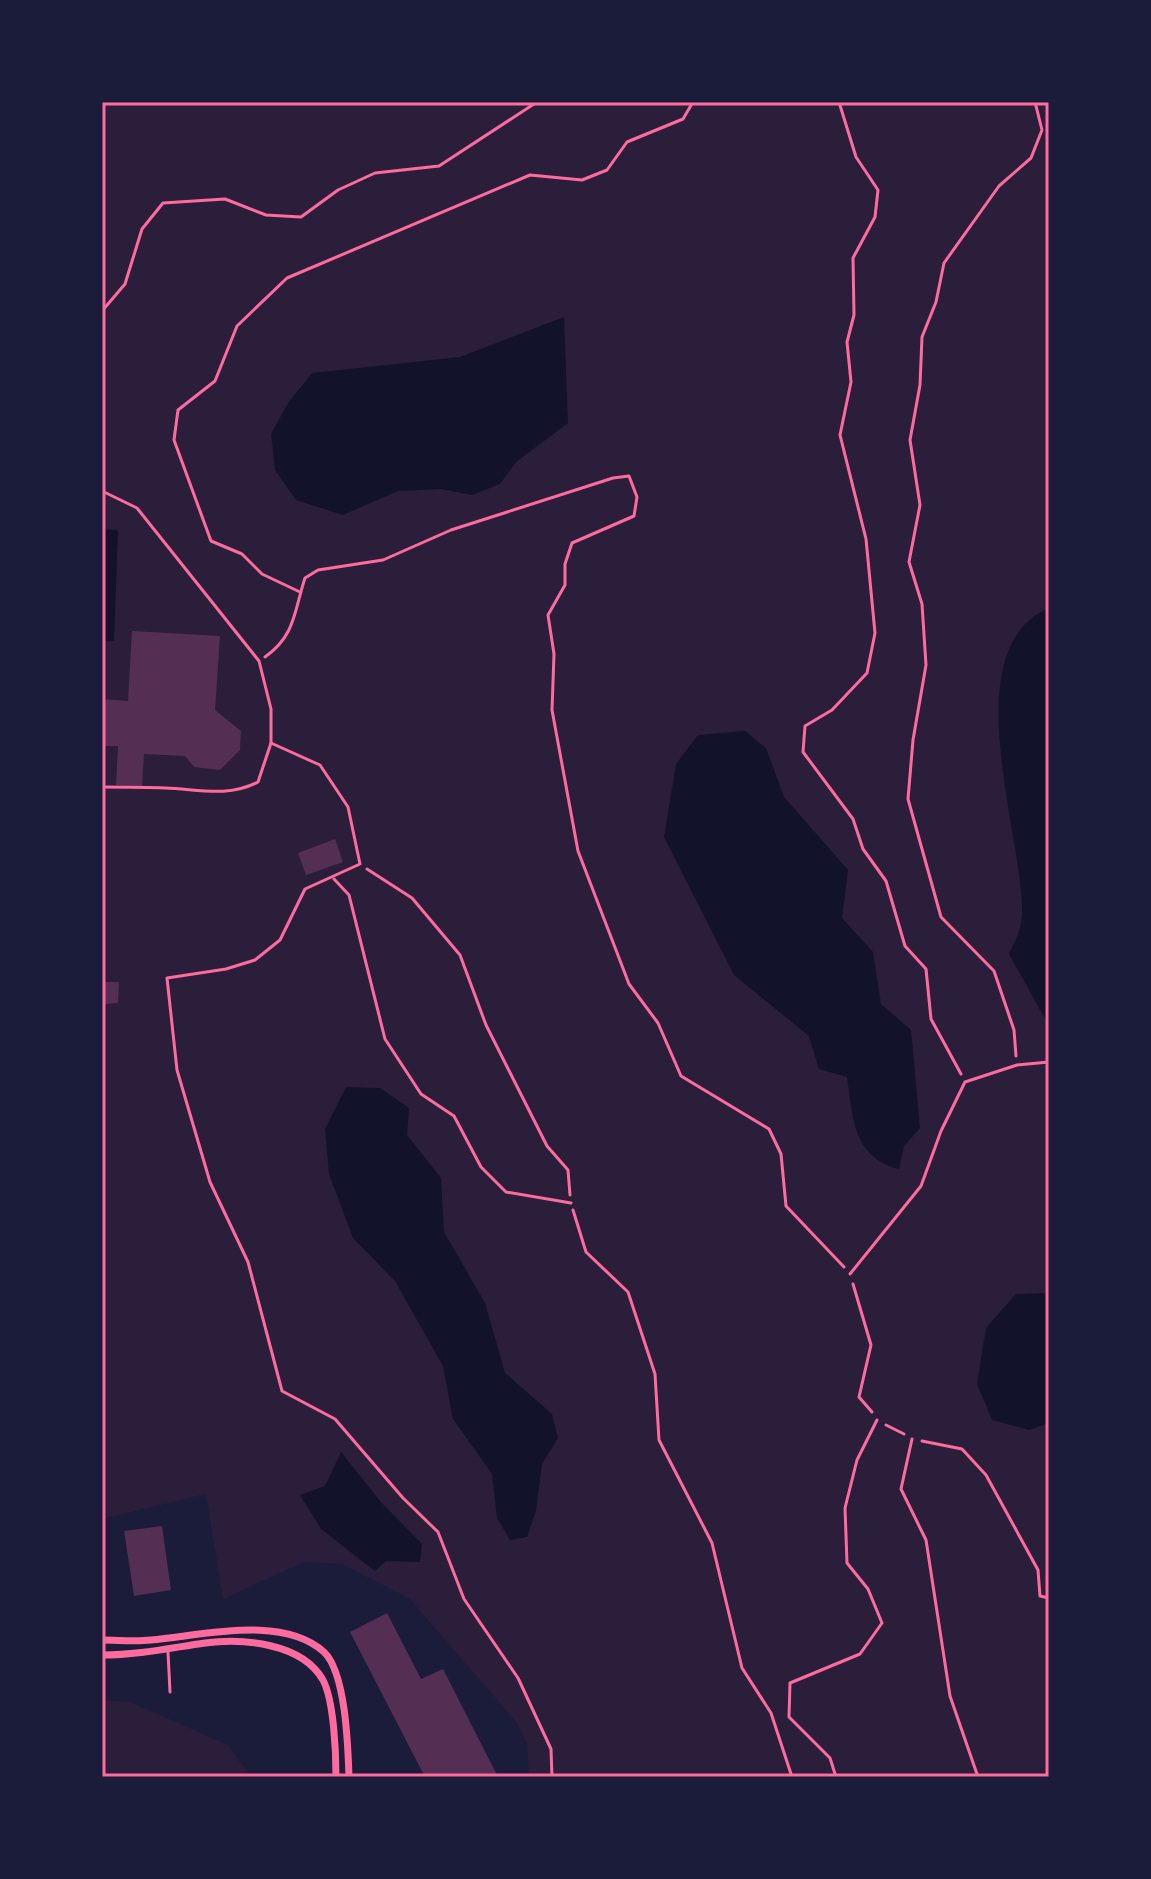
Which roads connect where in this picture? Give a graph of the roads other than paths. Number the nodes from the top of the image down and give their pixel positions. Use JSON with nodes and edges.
{"nodes":[{"id":1,"x":102,"y":491,"type":"edge"},
{"id":2,"x":271,"y":743,"type":"junction"},
{"id":3,"x":102,"y":787,"type":"edge"},
{"id":4,"x":334,"y":879,"type":"junction"},
{"id":5,"x":1049,"y":1062,"type":"edge"},
{"id":6,"x":571,"y":1203,"type":"road end"},
{"id":7,"x":850,"y":1274,"type":"road end"},
{"id":8,"x":877,"y":1420,"type":"road end"},
{"id":9,"x":912,"y":1439,"type":"road end"},
{"id":10,"x":102,"y":1640,"type":"edge"},
{"id":11,"x":168,"y":1650,"type":"junction"},
{"id":12,"x":102,"y":1655,"type":"edge"},
{"id":13,"x":170,"y":1692,"type":"dead end"},
{"id":14,"x":336,"y":1777,"type":"edge"},
{"id":15,"x":349,"y":1777,"type":"edge"},
{"id":16,"x":552,"y":1777,"type":"edge"},
{"id":17,"x":836,"y":1777,"type":"edge"},
{"id":18,"x":978,"y":1777,"type":"edge"}],
"edges":[{"from":1,"to":2,"type":"lane"},
{"from":2,"to":3,"type":"lane"},
{"from":2,"to":4,"type":"lane"},
{"from":4,"to":6,"type":"lane"},
{"from":4,"to":16,"type":"lane"},
{"from":5,"to":7,"type":"lane"},
{"from":8,"to":17,"type":"lane"},
{"from":9,"to":18,"type":"lane"},
{"from":10,"to":15,"type":"street"},
{"from":11,"to":12,"type":"street"},
{"from":11,"to":13,"type":"lane"},
{"from":11,"to":14,"type":"street"}]}
